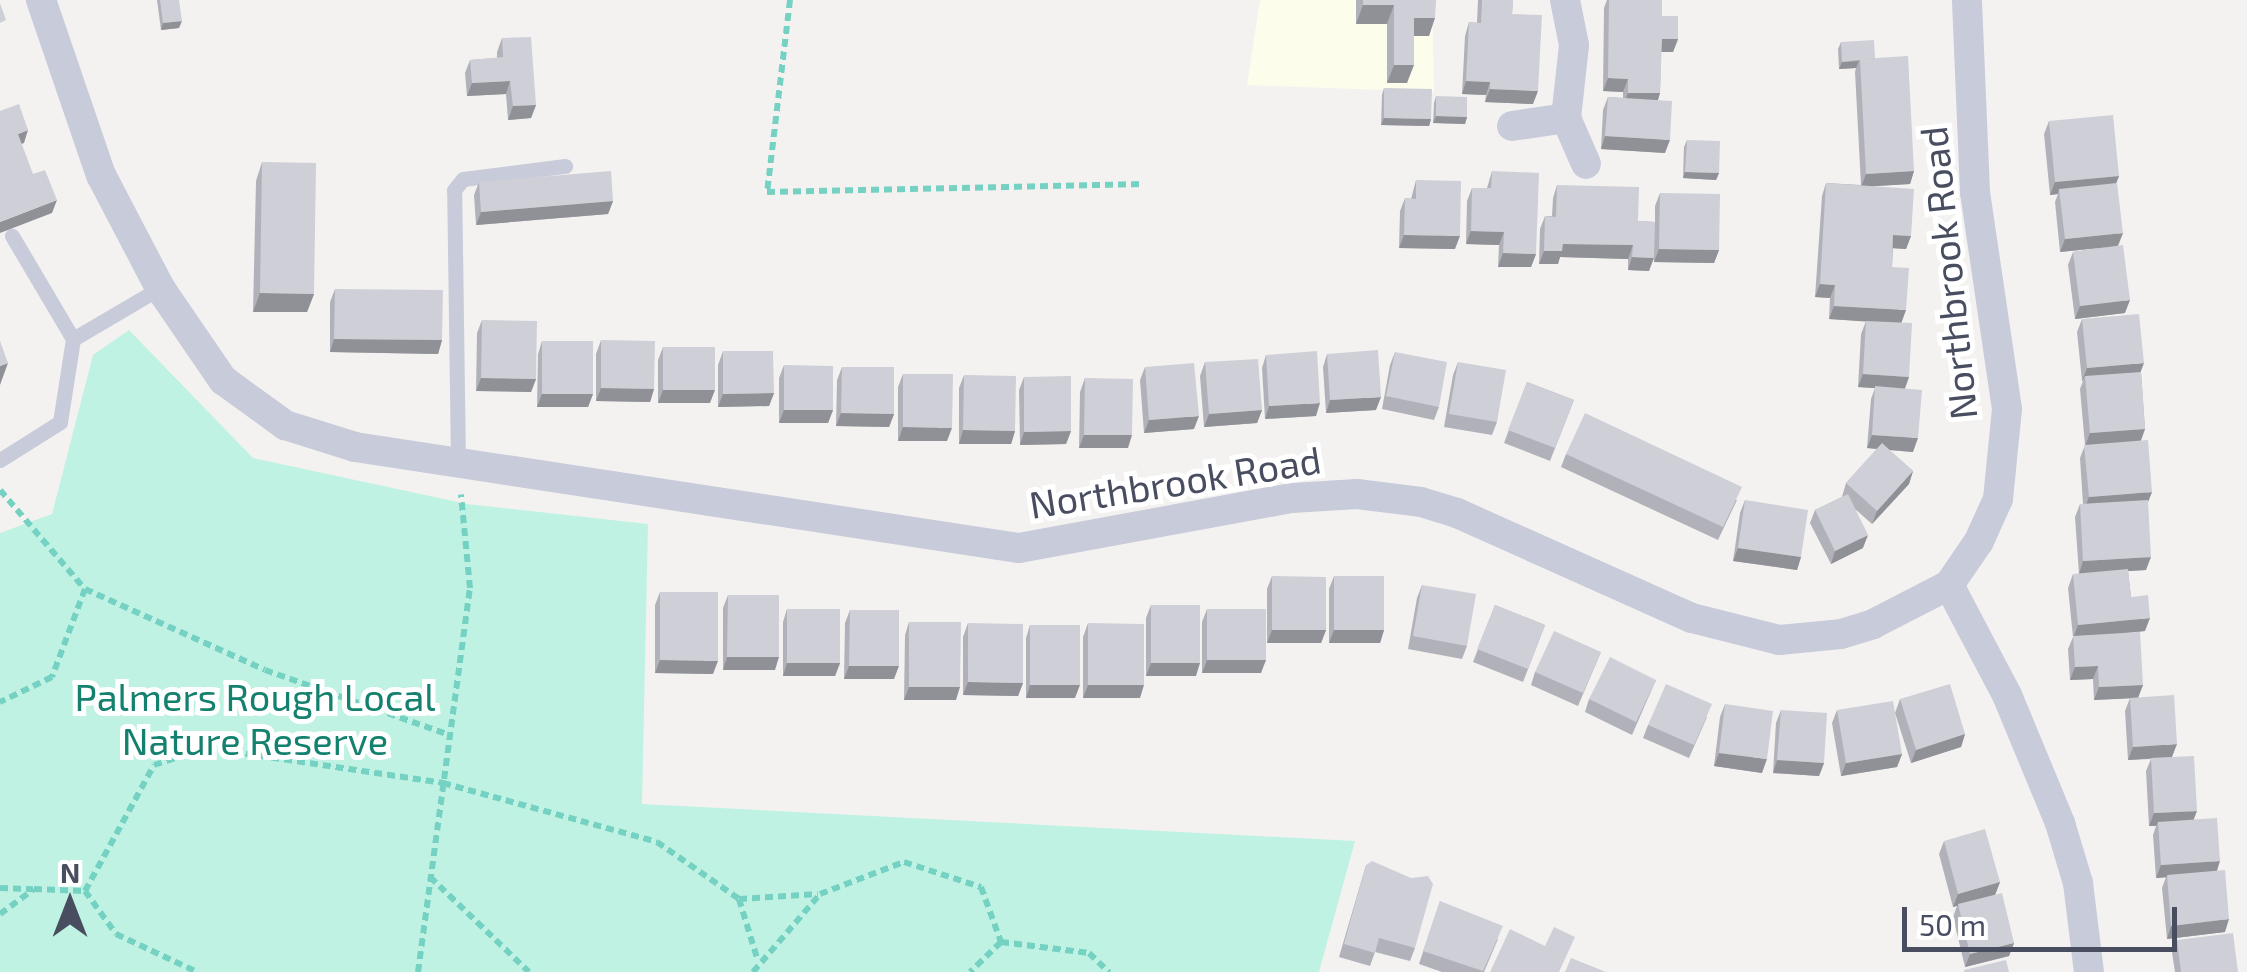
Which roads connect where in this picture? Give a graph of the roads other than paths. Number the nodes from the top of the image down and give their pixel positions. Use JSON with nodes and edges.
{"nodes":[{"id":1,"x":41,"y":0,"type":"edge"},
{"id":2,"x":1564,"y":0,"type":"edge"},
{"id":3,"x":1967,"y":0,"type":"edge"},
{"id":4,"x":1566,"y":118,"type":"junction"},
{"id":5,"x":1512,"y":126,"type":"dead end"},
{"id":6,"x":1586,"y":164,"type":"dead end"},
{"id":7,"x":565,"y":166,"type":"dead end"},
{"id":8,"x":12,"y":236,"type":"edge"},
{"id":9,"x":160,"y":288,"type":"junction"},
{"id":10,"x":74,"y":339,"type":"junction"},
{"id":11,"x":0,"y":460,"type":"edge"},
{"id":12,"x":458,"y":463,"type":"junction"},
{"id":13,"x":1949,"y":584,"type":"junction"},
{"id":14,"x":2089,"y":972,"type":"edge"}],
"edges":[{"from":1,"to":9,"type":"street","name":"Northbrook Road"},
{"from":2,"to":4,"type":"street"},
{"from":3,"to":13,"type":"street","name":"Northbrook Road"},
{"from":4,"to":5,"type":"street"},
{"from":4,"to":6,"type":"street"},
{"from":7,"to":12,"type":"lane"},
{"from":8,"to":10,"type":"lane"},
{"from":9,"to":10,"type":"lane"},
{"from":9,"to":12,"type":"street","name":"Northbrook Road"},
{"from":10,"to":11,"type":"lane"},
{"from":12,"to":13,"type":"street","name":"Northbrook Road"},
{"from":13,"to":14,"type":"street"}]}
